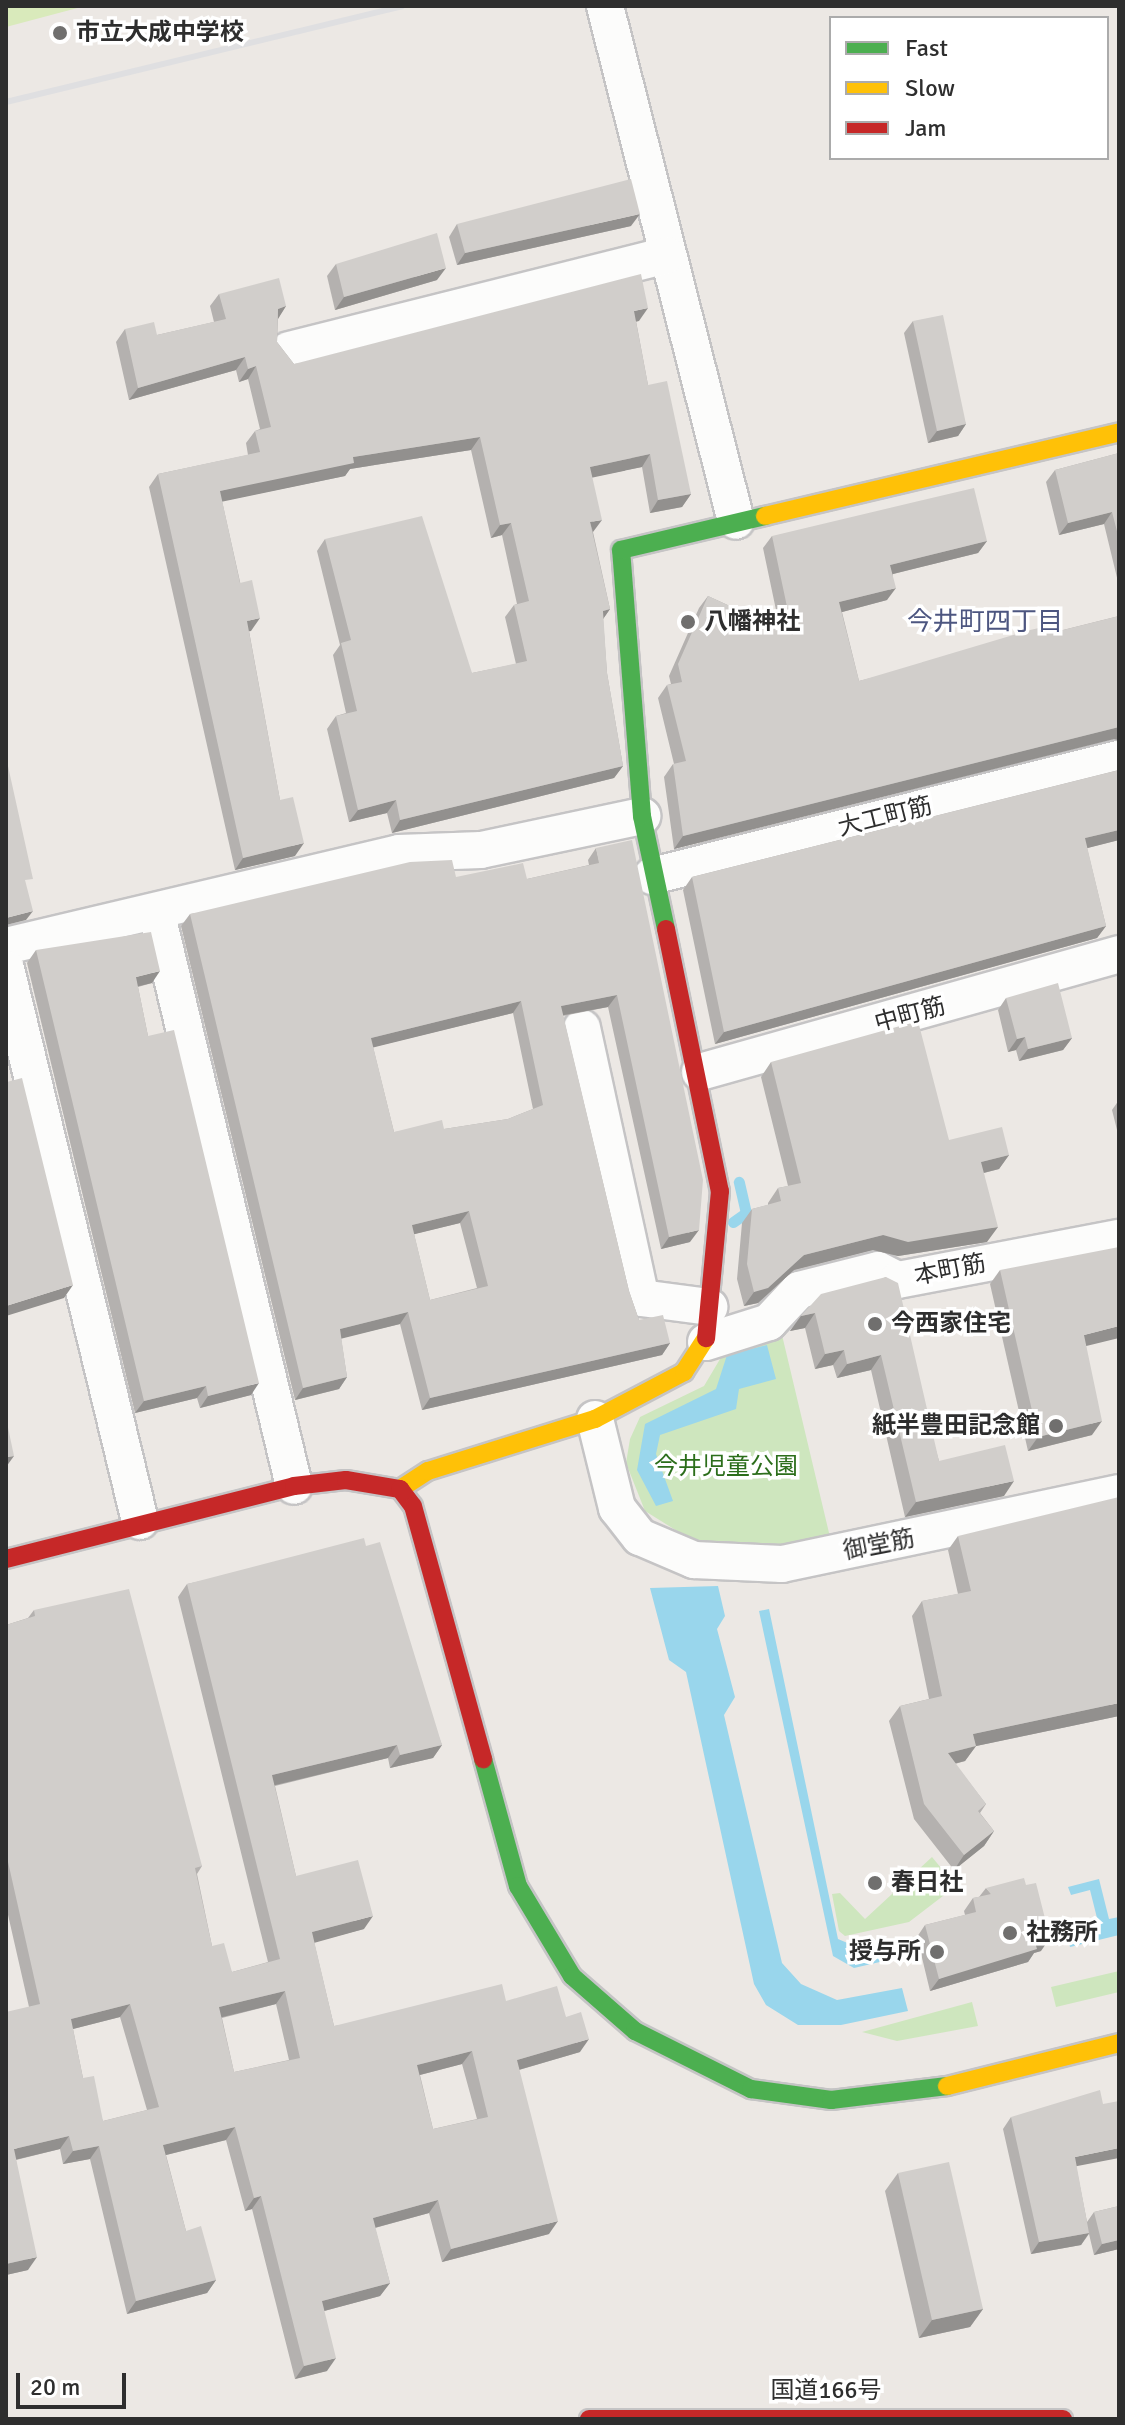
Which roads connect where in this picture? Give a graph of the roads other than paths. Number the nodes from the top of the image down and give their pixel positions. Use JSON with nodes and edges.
{"nodes":[{"id":1,"x":605,"y":6,"type":"edge"},
{"id":2,"x":666,"y":255,"type":"junction"},
{"id":3,"x":289,"y":350,"type":"dead end"},
{"id":4,"x":1119,"y":432,"type":"edge"},
{"id":5,"x":736,"y":521,"type":"junction"},
{"id":6,"x":1119,"y":759,"type":"edge"},
{"id":7,"x":642,"y":816,"type":"junction"},
{"id":8,"x":652,"y":876,"type":"junction"},
{"id":9,"x":156,"y":911,"type":"junction"},
{"id":10,"x":6,"y":946,"type":"edge"},
{"id":11,"x":1119,"y":954,"type":"edge"},
{"id":12,"x":6,"y":969,"type":"edge"},
{"id":13,"x":582,"y":1028,"type":"dead end"},
{"id":14,"x":700,"y":1072,"type":"junction"},
{"id":15,"x":1119,"y":1238,"type":"edge"},
{"id":16,"x":721,"y":1329,"type":"junction"},
{"id":17,"x":595,"y":1419,"type":"junction"},
{"id":18,"x":294,"y":1486,"type":"junction"},
{"id":19,"x":400,"y":1489,"type":"junction"},
{"id":20,"x":1119,"y":1493,"type":"edge"},
{"id":21,"x":140,"y":1521,"type":"junction"},
{"id":22,"x":6,"y":1559,"type":"edge"},
{"id":23,"x":1119,"y":2043,"type":"edge"},
{"id":24,"x":589,"y":2419,"type":"edge"},
{"id":25,"x":1063,"y":2419,"type":"edge"}],
"edges":[{"from":1,"to":2,"type":"street"},
{"from":2,"to":3,"type":"street"},
{"from":2,"to":5,"type":"street"},
{"from":4,"to":5,"type":"main road"},
{"from":5,"to":7,"type":"main road"},
{"from":6,"to":8,"type":"street","name":"大工町筋"},
{"from":7,"to":8,"type":"main road"},
{"from":7,"to":9,"type":"street"},
{"from":8,"to":14,"type":"main road"},
{"from":9,"to":10,"type":"street"},
{"from":9,"to":18,"type":"street"},
{"from":11,"to":14,"type":"street","name":"中町筋"},
{"from":12,"to":21,"type":"street"},
{"from":13,"to":16,"type":"street"},
{"from":14,"to":16,"type":"main road"},
{"from":15,"to":16,"type":"street","name":"本町筋"},
{"from":16,"to":17,"type":"main road"},
{"from":17,"to":19,"type":"main road"},
{"from":17,"to":20,"type":"street","name":"御堂筋"},
{"from":18,"to":19,"type":"main road"},
{"from":18,"to":21,"type":"main road"},
{"from":19,"to":23,"type":"main road"},
{"from":21,"to":22,"type":"main road"},
{"from":24,"to":25,"type":"main road","name":"国道166号"}]}
